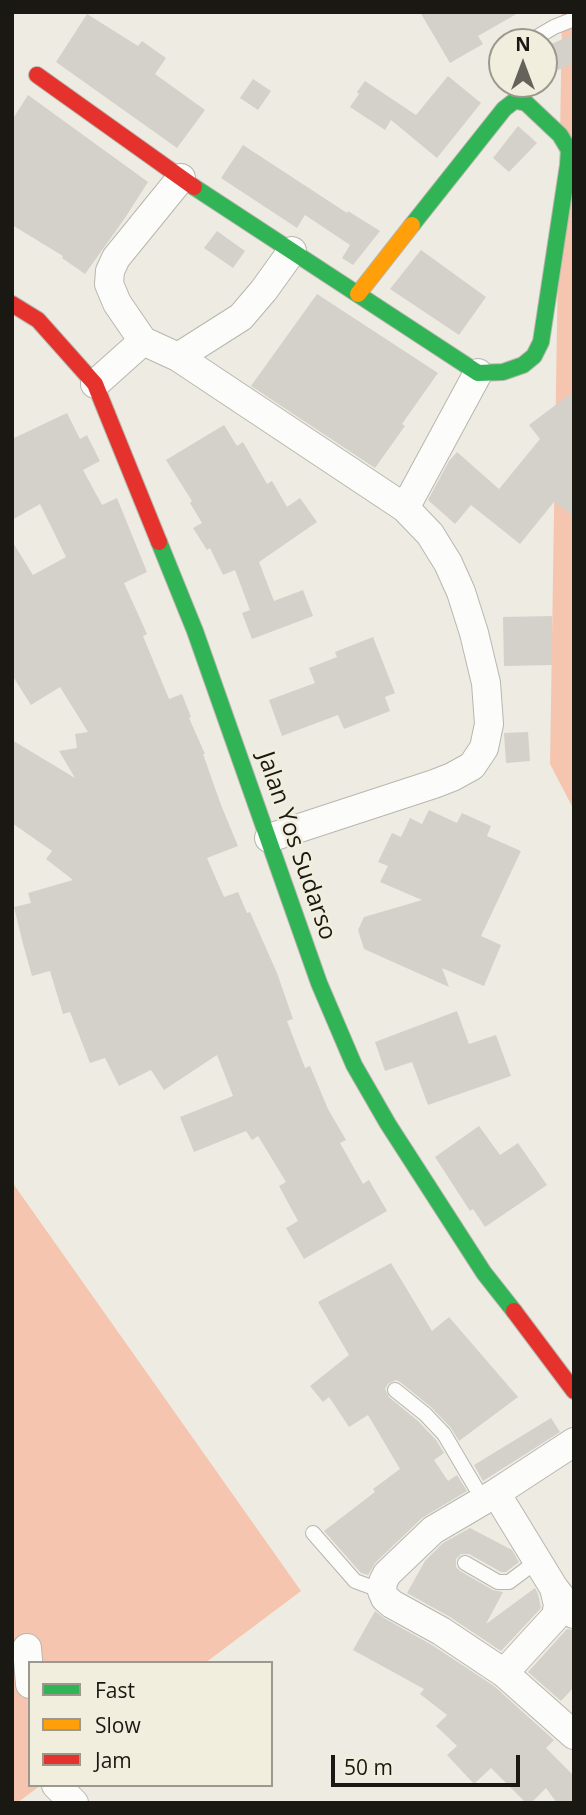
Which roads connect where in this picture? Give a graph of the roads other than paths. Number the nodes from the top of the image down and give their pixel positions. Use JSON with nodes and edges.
{"nodes":[{"id":1,"x":574,"y":19,"type":"edge"},
{"id":2,"x":552,"y":28,"type":"edge"},
{"id":3,"x":37,"y":75,"type":"dead end"},
{"id":4,"x":517,"y":98,"type":"edge"},
{"id":5,"x":517,"y":101,"type":"junction"},
{"id":6,"x":181,"y":178,"type":"junction"},
{"id":7,"x":292,"y":251,"type":"junction"},
{"id":8,"x":358,"y":294,"type":"junction"},
{"id":9,"x":12,"y":304,"type":"edge"},
{"id":10,"x":143,"y":341,"type":"junction"},
{"id":11,"x":178,"y":357,"type":"junction"},
{"id":12,"x":478,"y":373,"type":"junction"},
{"id":13,"x":95,"y":384,"type":"junction"},
{"id":14,"x":405,"y":509,"type":"junction"},
{"id":15,"x":269,"y":838,"type":"junction"},
{"id":16,"x":396,"y":1390,"type":"dead end"},
{"id":17,"x":574,"y":1391,"type":"edge"},
{"id":18,"x":574,"y":1443,"type":"edge"},
{"id":19,"x":490,"y":1497,"type":"junction"},
{"id":20,"x":313,"y":1533,"type":"dead end"},
{"id":21,"x":537,"y":1561,"type":"junction"},
{"id":22,"x":465,"y":1563,"type":"dead end"},
{"id":23,"x":554,"y":1588,"type":"junction"},
{"id":24,"x":382,"y":1591,"type":"junction"},
{"id":25,"x":574,"y":1614,"type":"edge"},
{"id":26,"x":27,"y":1648,"type":"dead end"},
{"id":27,"x":28,"y":1661,"type":"edge"},
{"id":28,"x":504,"y":1673,"type":"junction"},
{"id":29,"x":574,"y":1735,"type":"edge"},
{"id":30,"x":58,"y":1787,"type":"edge"},
{"id":31,"x":74,"y":1803,"type":"edge"}],
"edges":[{"from":1,"to":2,"type":"lane"},
{"from":3,"to":6,"type":"main road"},
{"from":4,"to":5,"type":"lane"},
{"from":5,"to":8,"type":"main road"},
{"from":5,"to":12,"type":"main road"},
{"from":6,"to":7,"type":"main road"},
{"from":6,"to":10,"type":"street"},
{"from":7,"to":8,"type":"main road"},
{"from":7,"to":11,"type":"street"},
{"from":8,"to":12,"type":"main road"},
{"from":9,"to":13,"type":"main road","name":"Jalan Yos Sudarso"},
{"from":10,"to":11,"type":"street"},
{"from":10,"to":13,"type":"street"},
{"from":11,"to":14,"type":"street"},
{"from":12,"to":14,"type":"street"},
{"from":13,"to":15,"type":"main road","name":"Jalan Yos Sudarso"},
{"from":14,"to":15,"type":"street"},
{"from":15,"to":17,"type":"main road","name":"Jalan Yos Sudarso"},
{"from":16,"to":19,"type":"lane"},
{"from":18,"to":19,"type":"street"},
{"from":19,"to":21,"type":"street"},
{"from":19,"to":24,"type":"street"},
{"from":20,"to":24,"type":"lane"},
{"from":21,"to":22,"type":"lane"},
{"from":21,"to":23,"type":"street"},
{"from":23,"to":25,"type":"street"},
{"from":23,"to":28,"type":"street"},
{"from":24,"to":28,"type":"street"},
{"from":26,"to":27,"type":"street"},
{"from":28,"to":29,"type":"street"},
{"from":30,"to":31,"type":"street"}]}
